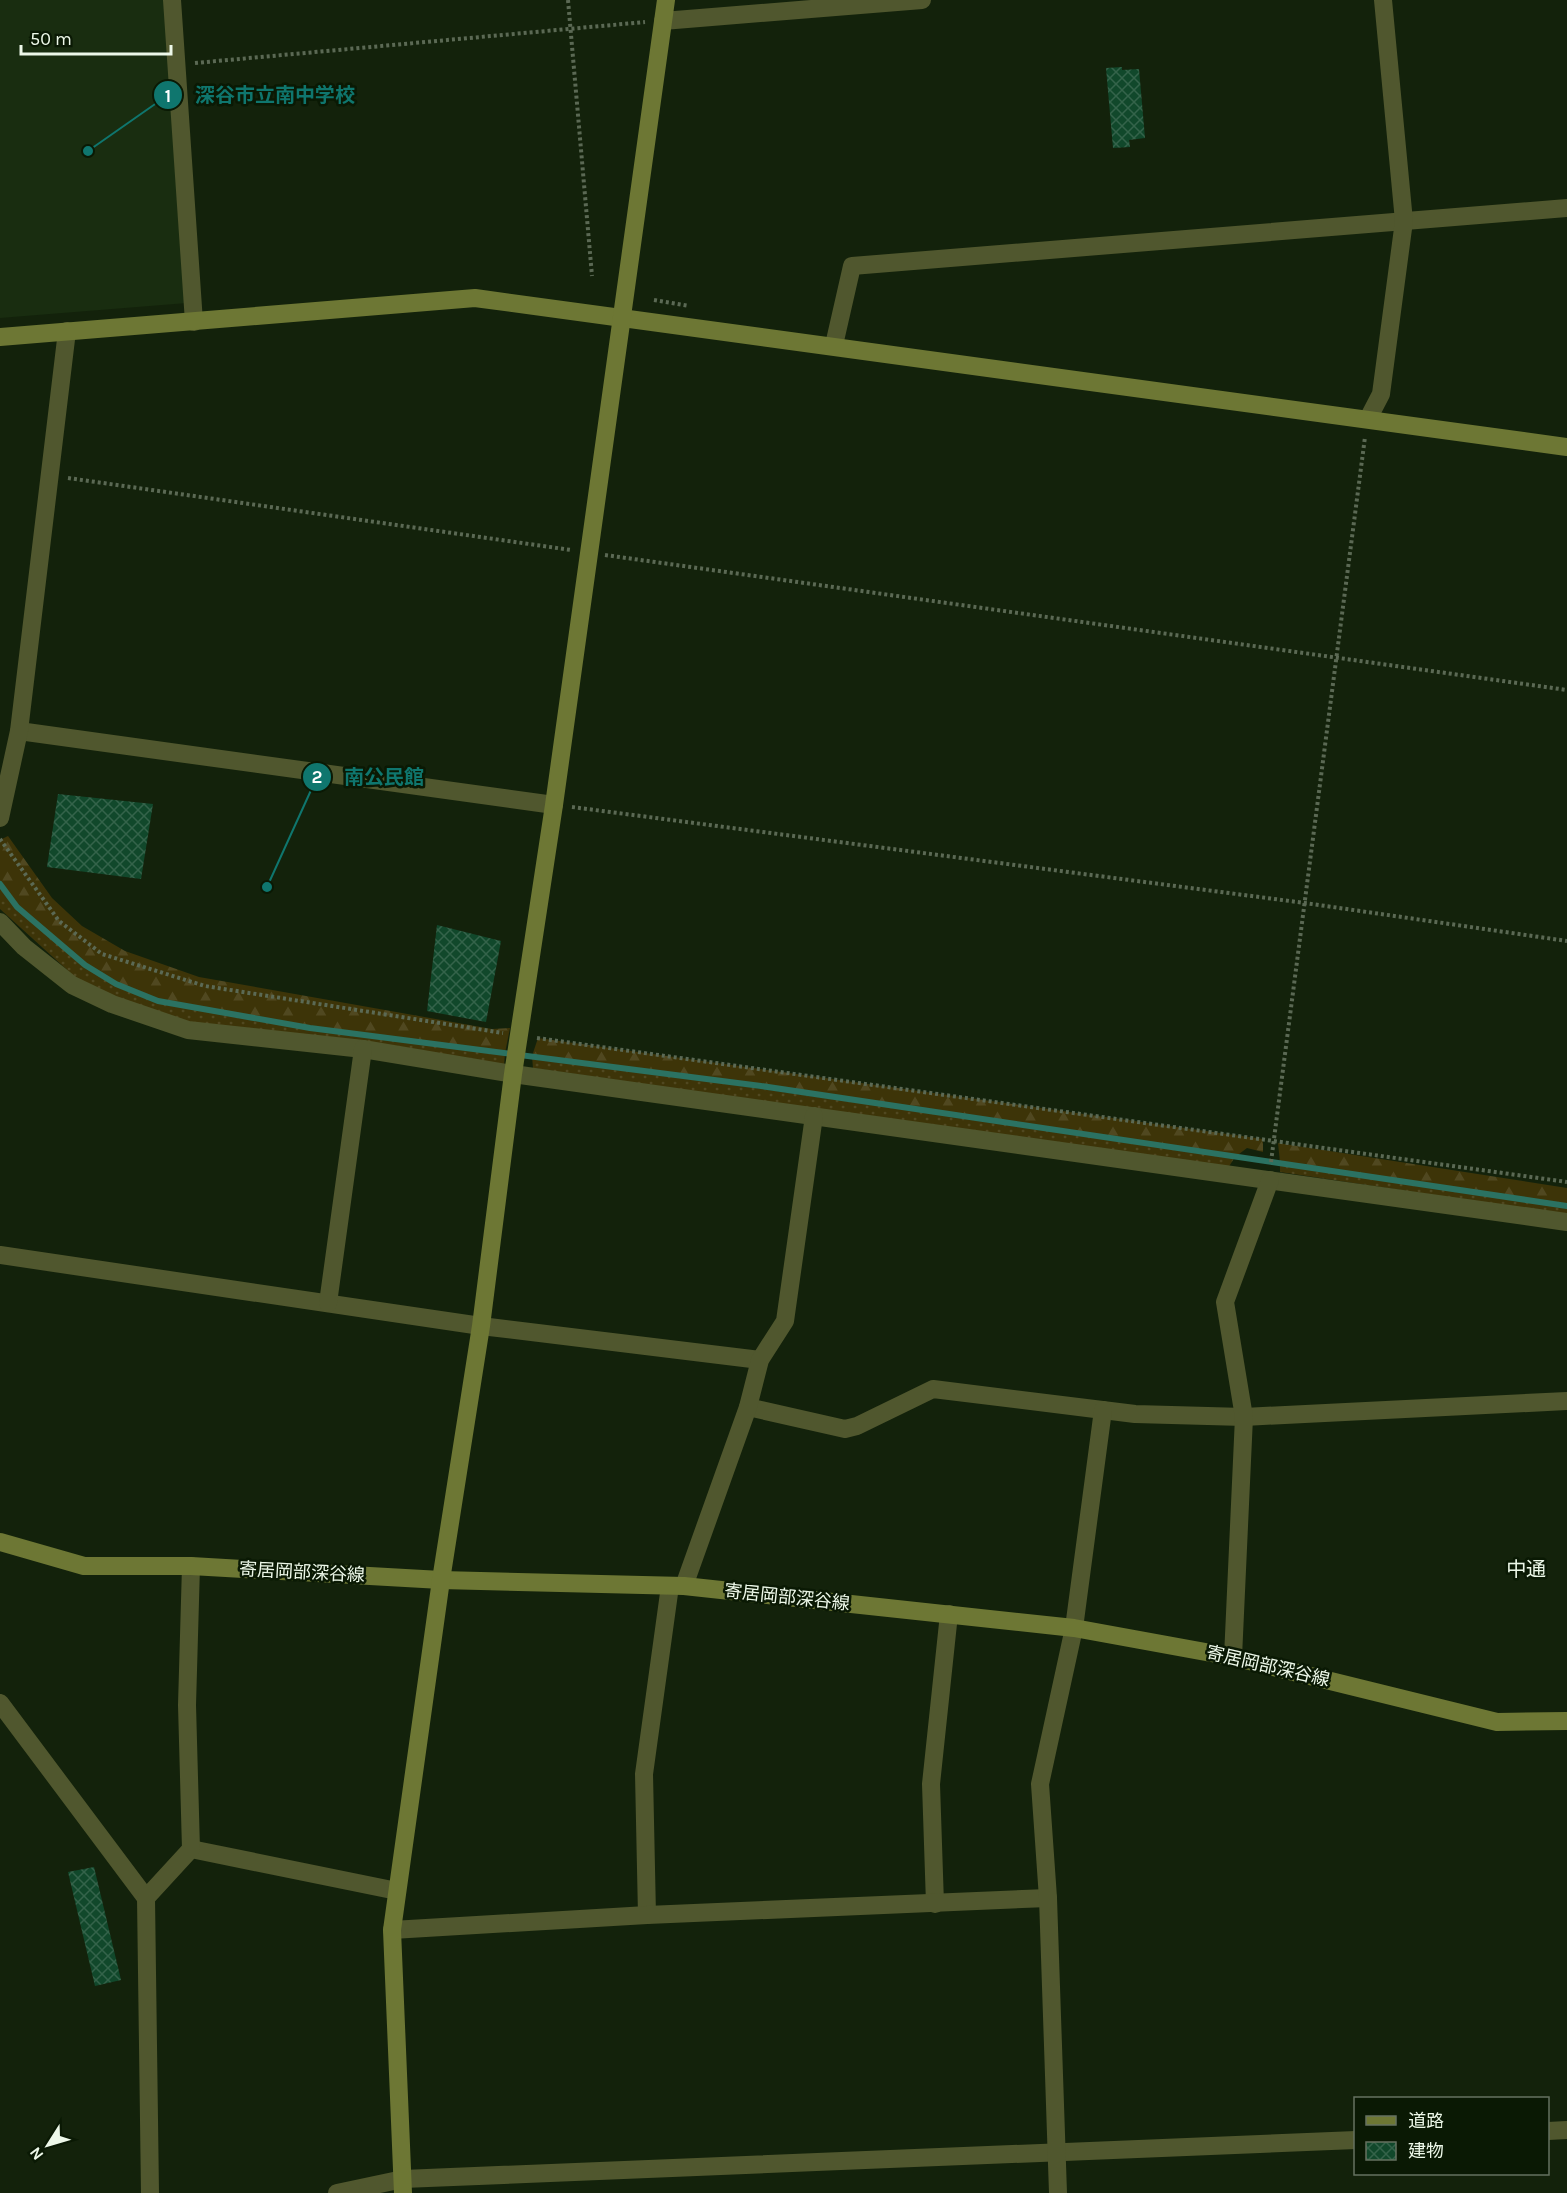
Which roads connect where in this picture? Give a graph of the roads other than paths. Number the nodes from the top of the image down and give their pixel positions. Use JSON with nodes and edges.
{"nodes":[{"id":1,"x":172,"y":0,"type":"edge"},
{"id":2,"x":666,"y":0,"type":"edge"},
{"id":3,"x":922,"y":0,"type":"edge"},
{"id":4,"x":1383,"y":0,"type":"edge"},
{"id":5,"x":663,"y":21,"type":"junction"},
{"id":6,"x":1567,"y":208,"type":"edge"},
{"id":7,"x":1404,"y":221,"type":"junction"},
{"id":8,"x":621,"y":316,"type":"junction"},
{"id":9,"x":194,"y":322,"type":"junction"},
{"id":10,"x":67,"y":331,"type":"junction"},
{"id":11,"x":0,"y":337,"type":"edge"},
{"id":12,"x":834,"y":345,"type":"junction"},
{"id":13,"x":1368,"y":419,"type":"junction"},
{"id":14,"x":1567,"y":447,"type":"edge"},
{"id":15,"x":19,"y":731,"type":"junction"},
{"id":16,"x":554,"y":805,"type":"junction"},
{"id":17,"x":0,"y":818,"type":"edge"},
{"id":18,"x":0,"y":922,"type":"edge"},
{"id":19,"x":363,"y":1049,"type":"junction"},
{"id":20,"x":513,"y":1074,"type":"junction"},
{"id":21,"x":814,"y":1116,"type":"junction"},
{"id":22,"x":1270,"y":1175,"type":"junction"},
{"id":23,"x":1567,"y":1222,"type":"edge"},
{"id":24,"x":0,"y":1255,"type":"edge"},
{"id":25,"x":328,"y":1303,"type":"junction"},
{"id":26,"x":482,"y":1326,"type":"junction"},
{"id":27,"x":760,"y":1360,"type":"junction"},
{"id":28,"x":1567,"y":1401,"type":"edge"},
{"id":29,"x":748,"y":1407,"type":"junction"},
{"id":30,"x":1103,"y":1410,"type":"junction"},
{"id":31,"x":1244,"y":1417,"type":"junction"},
{"id":32,"x":0,"y":1542,"type":"edge"},
{"id":33,"x":192,"y":1566,"type":"junction"},
{"id":34,"x":441,"y":1580,"type":"junction"},
{"id":35,"x":677,"y":1586,"type":"junction"},
{"id":36,"x":949,"y":1614,"type":"junction"},
{"id":37,"x":1074,"y":1628,"type":"junction"},
{"id":38,"x":1233,"y":1657,"type":"junction"},
{"id":39,"x":0,"y":1703,"type":"edge"},
{"id":40,"x":1567,"y":1721,"type":"edge"},
{"id":41,"x":191,"y":1849,"type":"junction"},
{"id":42,"x":397,"y":1891,"type":"junction"},
{"id":43,"x":147,"y":1898,"type":"junction"},
{"id":44,"x":1048,"y":1898,"type":"junction"},
{"id":45,"x":935,"y":1904,"type":"junction"},
{"id":46,"x":647,"y":1915,"type":"junction"},
{"id":47,"x":392,"y":1930,"type":"junction"},
{"id":48,"x":1567,"y":2130,"type":"edge"},
{"id":49,"x":1549,"y":2131,"type":"edge"},
{"id":50,"x":1354,"y":2140,"type":"edge"},
{"id":51,"x":1056,"y":2152,"type":"junction"},
{"id":52,"x":403,"y":2186,"type":"edge"},
{"id":53,"x":150,"y":2193,"type":"edge"},
{"id":54,"x":337,"y":2193,"type":"edge"},
{"id":55,"x":1058,"y":2193,"type":"edge"}],
"edges":[{"from":1,"to":9,"type":"street"},
{"from":2,"to":5,"type":"street"},
{"from":3,"to":5,"type":"street"},
{"from":4,"to":7,"type":"street"},
{"from":5,"to":8,"type":"street"},
{"from":6,"to":7,"type":"street"},
{"from":7,"to":12,"type":"street"},
{"from":7,"to":13,"type":"street"},
{"from":8,"to":9,"type":"street"},
{"from":8,"to":12,"type":"street"},
{"from":8,"to":16,"type":"street"},
{"from":9,"to":10,"type":"street"},
{"from":10,"to":11,"type":"street"},
{"from":10,"to":15,"type":"street"},
{"from":12,"to":13,"type":"street"},
{"from":13,"to":14,"type":"street"},
{"from":15,"to":16,"type":"street"},
{"from":15,"to":17,"type":"street"},
{"from":16,"to":20,"type":"street"},
{"from":18,"to":19,"type":"street"},
{"from":19,"to":20,"type":"street"},
{"from":19,"to":25,"type":"street"},
{"from":20,"to":21,"type":"street"},
{"from":20,"to":26,"type":"street"},
{"from":21,"to":22,"type":"street"},
{"from":21,"to":27,"type":"street"},
{"from":22,"to":23,"type":"street"},
{"from":22,"to":31,"type":"street"},
{"from":24,"to":25,"type":"street"},
{"from":25,"to":26,"type":"street"},
{"from":26,"to":27,"type":"street"},
{"from":26,"to":34,"type":"street"},
{"from":27,"to":29,"type":"street"},
{"from":28,"to":31,"type":"street"},
{"from":29,"to":30,"type":"street"},
{"from":29,"to":35,"type":"street"},
{"from":30,"to":31,"type":"street"},
{"from":30,"to":37,"type":"street"},
{"from":31,"to":38,"type":"street"},
{"from":32,"to":33,"type":"street","name":"寄居岡部深谷線"},
{"from":33,"to":34,"type":"street","name":"寄居岡部深谷線"},
{"from":33,"to":41,"type":"street"},
{"from":34,"to":35,"type":"street","name":"寄居岡部深谷線"},
{"from":34,"to":42,"type":"street"},
{"from":35,"to":36,"type":"street","name":"寄居岡部深谷線"},
{"from":35,"to":46,"type":"street"},
{"from":36,"to":37,"type":"street","name":"寄居岡部深谷線"},
{"from":36,"to":45,"type":"street"},
{"from":37,"to":38,"type":"street","name":"寄居岡部深谷線"},
{"from":37,"to":44,"type":"street"},
{"from":38,"to":40,"type":"street","name":"寄居岡部深谷線"},
{"from":39,"to":43,"type":"street"},
{"from":41,"to":42,"type":"street"},
{"from":41,"to":43,"type":"street"},
{"from":42,"to":47,"type":"street"},
{"from":43,"to":53,"type":"street"},
{"from":44,"to":45,"type":"street"},
{"from":44,"to":51,"type":"street"},
{"from":45,"to":46,"type":"street"},
{"from":46,"to":47,"type":"street"},
{"from":47,"to":52,"type":"street"},
{"from":48,"to":49,"type":"street"},
{"from":50,"to":51,"type":"street"},
{"from":51,"to":52,"type":"street"},
{"from":51,"to":55,"type":"street"},
{"from":52,"to":54,"type":"street"}]}
